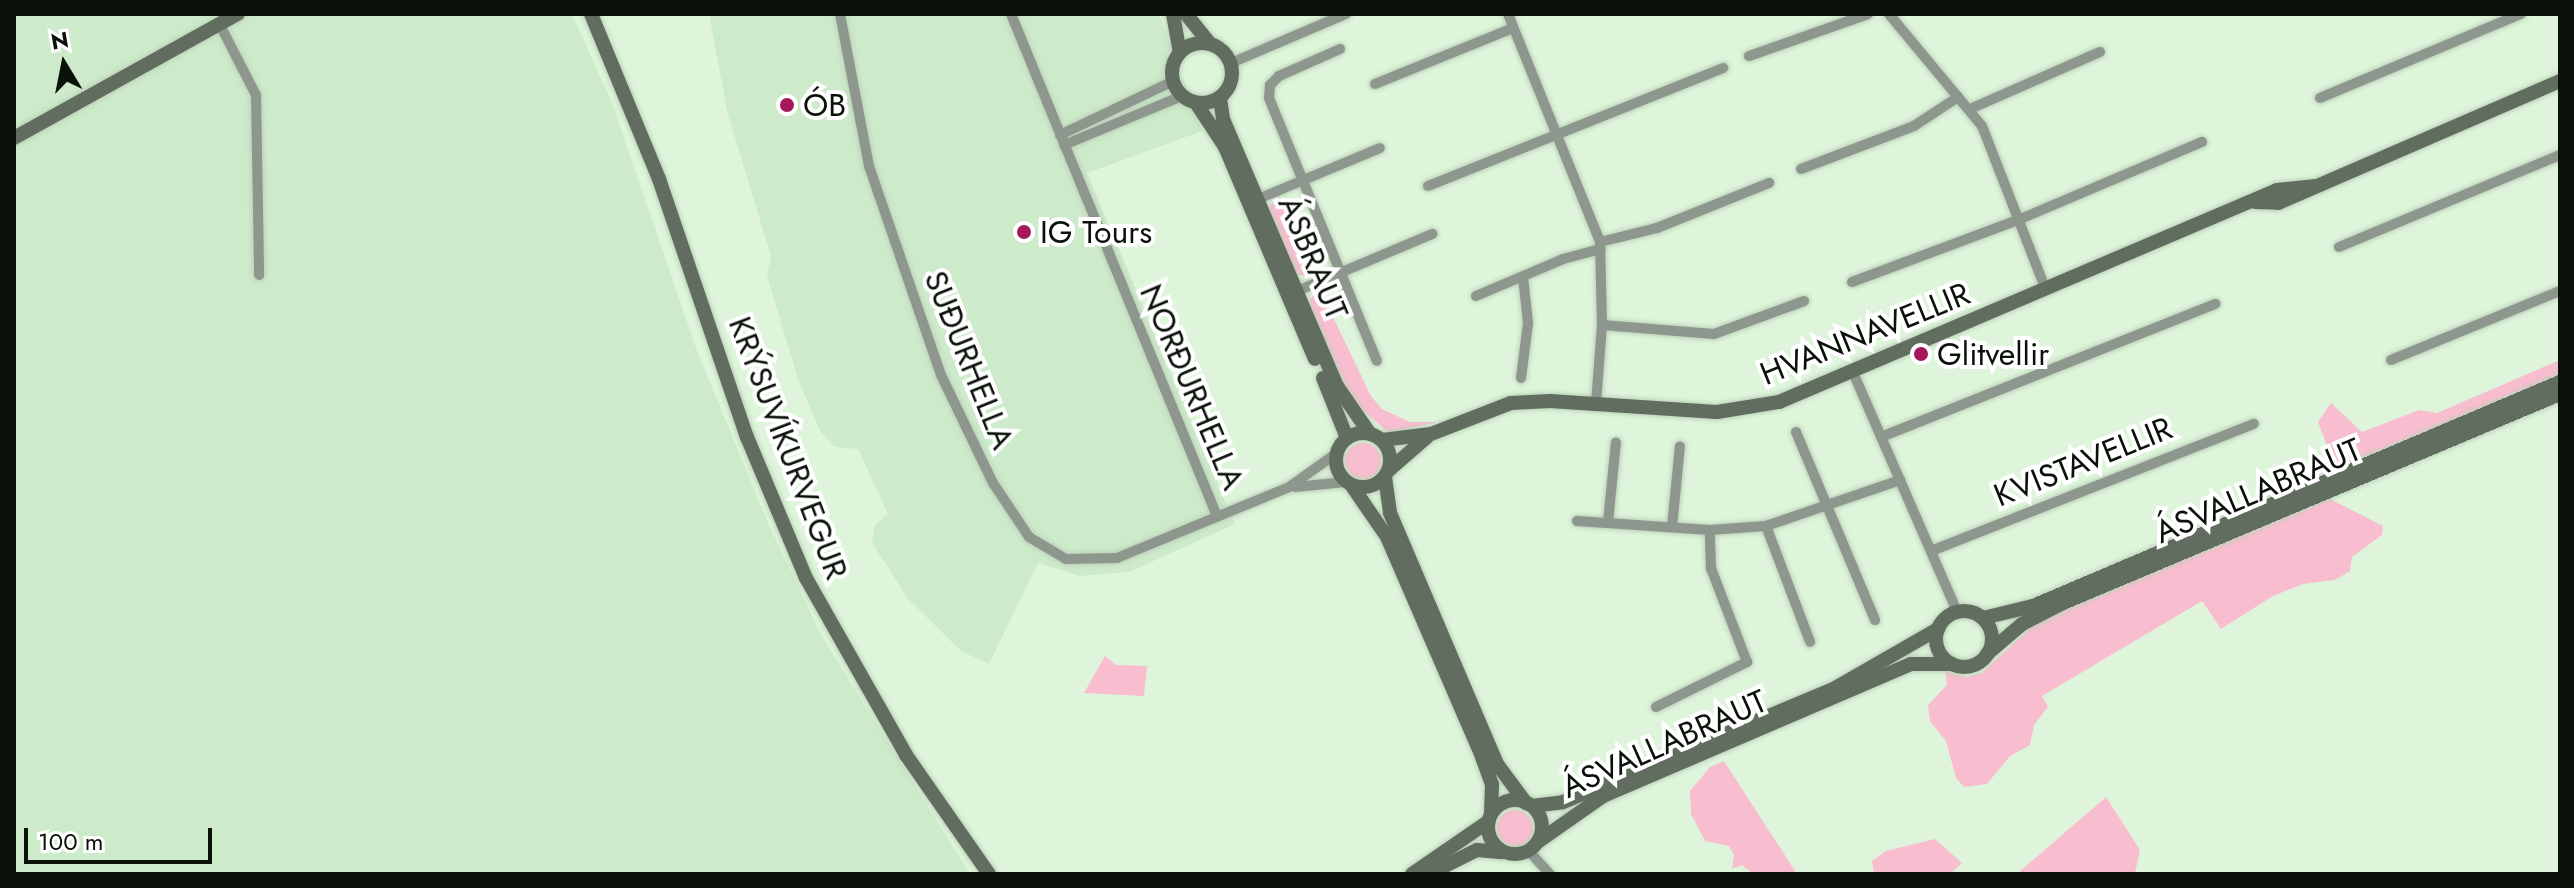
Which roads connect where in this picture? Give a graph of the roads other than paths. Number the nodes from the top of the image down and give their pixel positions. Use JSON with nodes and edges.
{"nodes":[{"id":1,"x":238,"y":14,"type":"edge"},
{"id":2,"x":591,"y":14,"type":"edge"},
{"id":3,"x":840,"y":14,"type":"edge"},
{"id":4,"x":1011,"y":14,"type":"edge"},
{"id":5,"x":1173,"y":14,"type":"edge"},
{"id":6,"x":1186,"y":14,"type":"edge"},
{"id":7,"x":1346,"y":14,"type":"edge"},
{"id":8,"x":1868,"y":14,"type":"edge"},
{"id":9,"x":1889,"y":14,"type":"edge"},
{"id":10,"x":2521,"y":14,"type":"edge"},
{"id":11,"x":217,"y":19,"type":"edge"},
{"id":12,"x":1511,"y":19,"type":"edge"},
{"id":13,"x":1210,"y":44,"type":"junction"},
{"id":14,"x":1340,"y":49,"type":"dead end"},
{"id":15,"x":1180,"y":52,"type":"junction"},
{"id":16,"x":2100,"y":52,"type":"dead end"},
{"id":17,"x":1749,"y":56,"type":"dead end"},
{"id":18,"x":1231,"y":63,"type":"junction"},
{"id":19,"x":1723,"y":68,"type":"dead end"},
{"id":20,"x":1173,"y":81,"type":"junction"},
{"id":21,"x":2560,"y":81,"type":"edge"},
{"id":22,"x":1375,"y":84,"type":"dead end"},
{"id":23,"x":1182,"y":96,"type":"junction"},
{"id":24,"x":1958,"y":97,"type":"junction"},
{"id":25,"x":1220,"y":98,"type":"junction"},
{"id":26,"x":2320,"y":98,"type":"dead end"},
{"id":27,"x":1196,"y":103,"type":"junction"},
{"id":28,"x":1970,"y":109,"type":"junction"},
{"id":29,"x":1555,"y":133,"type":"junction"},
{"id":30,"x":14,"y":138,"type":"edge"},
{"id":31,"x":1062,"y":140,"type":"junction"},
{"id":32,"x":2202,"y":142,"type":"dead end"},
{"id":33,"x":1380,"y":148,"type":"dead end"},
{"id":34,"x":2560,"y":155,"type":"edge"},
{"id":35,"x":1801,"y":169,"type":"dead end"},
{"id":36,"x":1302,"y":181,"type":"junction"},
{"id":37,"x":1769,"y":183,"type":"dead end"},
{"id":38,"x":1428,"y":186,"type":"dead end"},
{"id":39,"x":1258,"y":199,"type":"junction"},
{"id":40,"x":2018,"y":220,"type":"junction"},
{"id":41,"x":1432,"y":234,"type":"dead end"},
{"id":42,"x":1601,"y":246,"type":"junction"},
{"id":43,"x":2339,"y":247,"type":"dead end"},
{"id":44,"x":1341,"y":272,"type":"junction"},
{"id":45,"x":259,"y":275,"type":"dead end"},
{"id":46,"x":1523,"y":277,"type":"junction"},
{"id":47,"x":1852,"y":282,"type":"dead end"},
{"id":48,"x":2046,"y":290,"type":"junction"},
{"id":49,"x":1297,"y":291,"type":"junction"},
{"id":50,"x":2560,"y":291,"type":"edge"},
{"id":51,"x":1476,"y":296,"type":"dead end"},
{"id":52,"x":1804,"y":301,"type":"dead end"},
{"id":53,"x":2216,"y":304,"type":"dead end"},
{"id":54,"x":1602,"y":325,"type":"junction"},
{"id":55,"x":2391,"y":360,"type":"dead end"},
{"id":56,"x":1377,"y":361,"type":"dead end"},
{"id":57,"x":1852,"y":370,"type":"junction"},
{"id":58,"x":1521,"y":378,"type":"dead end"},
{"id":59,"x":2560,"y":382,"type":"edge"},
{"id":60,"x":2560,"y":394,"type":"edge"},
{"id":61,"x":1596,"y":403,"type":"junction"},
{"id":62,"x":2254,"y":424,"type":"dead end"},
{"id":63,"x":1796,"y":432,"type":"dead end"},
{"id":64,"x":1431,"y":434,"type":"junction"},
{"id":65,"x":1376,"y":437,"type":"junction"},
{"id":66,"x":1881,"y":437,"type":"junction"},
{"id":67,"x":1347,"y":438,"type":"junction"},
{"id":68,"x":1616,"y":442,"type":"dead end"},
{"id":69,"x":1680,"y":446,"type":"dead end"},
{"id":70,"x":1337,"y":453,"type":"junction"},
{"id":71,"x":1387,"y":473,"type":"junction"},
{"id":72,"x":1900,"y":480,"type":"junction"},
{"id":73,"x":1349,"y":484,"type":"junction"},
{"id":74,"x":1289,"y":487,"type":"junction"},
{"id":75,"x":1828,"y":508,"type":"junction"},
{"id":76,"x":1217,"y":516,"type":"junction"},
{"id":77,"x":1577,"y":521,"type":"dead end"},
{"id":78,"x":1608,"y":522,"type":"junction"},
{"id":79,"x":1766,"y":526,"type":"junction"},
{"id":80,"x":1672,"y":527,"type":"junction"},
{"id":81,"x":1710,"y":530,"type":"junction"},
{"id":82,"x":1931,"y":551,"type":"junction"},
{"id":83,"x":1957,"y":612,"type":"junction"},
{"id":84,"x":1983,"y":618,"type":"junction"},
{"id":85,"x":1875,"y":620,"type":"dead end"},
{"id":86,"x":1938,"y":629,"type":"junction"},
{"id":87,"x":1810,"y":642,"type":"dead end"},
{"id":88,"x":1987,"y":654,"type":"junction"},
{"id":89,"x":1952,"y":664,"type":"junction"},
{"id":90,"x":1656,"y":707,"type":"dead end"},
{"id":91,"x":1529,"y":804,"type":"junction"},
{"id":92,"x":1490,"y":818,"type":"junction"},
{"id":93,"x":1534,"y":846,"type":"junction"},
{"id":94,"x":1506,"y":853,"type":"junction"},
{"id":95,"x":989,"y":874,"type":"edge"},
{"id":96,"x":1412,"y":874,"type":"edge"},
{"id":97,"x":1429,"y":874,"type":"edge"},
{"id":98,"x":1550,"y":874,"type":"edge"}],
"edges":[{"from":1,"to":11,"type":"main road"},
{"from":2,"to":95,"type":"main road","name":"KRÝSUVÍKURVEGUR"},
{"from":3,"to":76,"type":"street","name":"SUÐURHELLA"},
{"from":4,"to":31,"type":"street","name":"NORÐURHELLA"},
{"from":5,"to":15,"type":"main road"},
{"from":6,"to":13,"type":"main road"},
{"from":7,"to":18,"type":"street"},
{"from":8,"to":17,"type":"street"},
{"from":9,"to":24,"type":"street"},
{"from":10,"to":26,"type":"street"},
{"from":11,"to":30,"type":"main road"},
{"from":11,"to":45,"type":"street"},
{"from":12,"to":22,"type":"street"},
{"from":12,"to":29,"type":"street"},
{"from":13,"to":15,"type":"main road"},
{"from":13,"to":18,"type":"main road"},
{"from":14,"to":36,"type":"street"},
{"from":15,"to":20,"type":"main road"},
{"from":16,"to":28,"type":"street"},
{"from":18,"to":25,"type":"main road"},
{"from":19,"to":29,"type":"street"},
{"from":20,"to":23,"type":"main road"},
{"from":20,"to":31,"type":"street"},
{"from":21,"to":48,"type":"main road","name":"HVANNAVELLIR"},
{"from":23,"to":27,"type":"main road"},
{"from":23,"to":31,"type":"street"},
{"from":24,"to":28,"type":"street"},
{"from":24,"to":35,"type":"street"},
{"from":25,"to":27,"type":"main road"},
{"from":25,"to":39,"type":"main road","name":"ÁSBRAUT"},
{"from":27,"to":67,"type":"main road","name":"ÁSBRAUT"},
{"from":28,"to":40,"type":"street"},
{"from":29,"to":38,"type":"street"},
{"from":29,"to":42,"type":"street"},
{"from":31,"to":76,"type":"street","name":"NORÐURHELLA"},
{"from":32,"to":40,"type":"street"},
{"from":33,"to":36,"type":"street"},
{"from":34,"to":43,"type":"street"},
{"from":36,"to":39,"type":"street"},
{"from":36,"to":44,"type":"street"},
{"from":37,"to":42,"type":"street"},
{"from":39,"to":49,"type":"main road","name":"ÁSBRAUT"},
{"from":40,"to":47,"type":"street"},
{"from":40,"to":48,"type":"street"},
{"from":41,"to":44,"type":"street"},
{"from":42,"to":46,"type":"street"},
{"from":42,"to":54,"type":"street"},
{"from":44,"to":49,"type":"street"},
{"from":44,"to":56,"type":"street"},
{"from":46,"to":51,"type":"street"},
{"from":46,"to":58,"type":"street"},
{"from":48,"to":57,"type":"main road","name":"HVANNAVELLIR"},
{"from":49,"to":65,"type":"main road","name":"ÁSBRAUT"},
{"from":50,"to":55,"type":"street"},
{"from":52,"to":54,"type":"street"},
{"from":53,"to":66,"type":"street"},
{"from":54,"to":61,"type":"street"},
{"from":57,"to":61,"type":"main road","name":"HVANNAVELLIR"},
{"from":57,"to":66,"type":"street"},
{"from":59,"to":84,"type":"main road","name":"ÁSVALLABRAUT"},
{"from":60,"to":88,"type":"main road","name":"ÁSVALLABRAUT"},
{"from":61,"to":64,"type":"main road","name":"HVANNAVELLIR"},
{"from":62,"to":82,"type":"street","name":"KVISTAVELLIR"},
{"from":63,"to":75,"type":"street"},
{"from":64,"to":65,"type":"main road","name":"HVANNAVELLIR"},
{"from":64,"to":71,"type":"main road","name":"HVANNAVELLIR"},
{"from":65,"to":67,"type":"main road"},
{"from":65,"to":71,"type":"main road"},
{"from":66,"to":72,"type":"street"},
{"from":67,"to":70,"type":"main road"},
{"from":68,"to":78,"type":"street"},
{"from":69,"to":80,"type":"street"},
{"from":70,"to":73,"type":"main road"},
{"from":70,"to":74,"type":"street","name":"SUÐURHELLA"},
{"from":71,"to":73,"type":"main road"},
{"from":71,"to":91,"type":"main road"},
{"from":72,"to":75,"type":"street"},
{"from":72,"to":82,"type":"street"},
{"from":73,"to":74,"type":"street","name":"SUÐURHELLA"},
{"from":73,"to":92,"type":"main road"},
{"from":74,"to":76,"type":"street","name":"SUÐURHELLA"},
{"from":75,"to":79,"type":"street"},
{"from":75,"to":85,"type":"street"},
{"from":77,"to":78,"type":"street"},
{"from":78,"to":80,"type":"street"},
{"from":79,"to":81,"type":"street"},
{"from":79,"to":87,"type":"street"},
{"from":80,"to":81,"type":"street"},
{"from":81,"to":90,"type":"street"},
{"from":82,"to":83,"type":"street"},
{"from":83,"to":84,"type":"main road"},
{"from":83,"to":86,"type":"main road"},
{"from":84,"to":88,"type":"main road"},
{"from":86,"to":89,"type":"main road"},
{"from":86,"to":91,"type":"main road","name":"ÁSVALLABRAUT"},
{"from":88,"to":89,"type":"main road"},
{"from":89,"to":93,"type":"main road","name":"ÁSVALLABRAUT"},
{"from":91,"to":92,"type":"main road"},
{"from":91,"to":93,"type":"main road"},
{"from":92,"to":94,"type":"main road"},
{"from":92,"to":96,"type":"main road"},
{"from":93,"to":94,"type":"main road"},
{"from":93,"to":98,"type":"street"},
{"from":94,"to":97,"type":"main road"}]}
